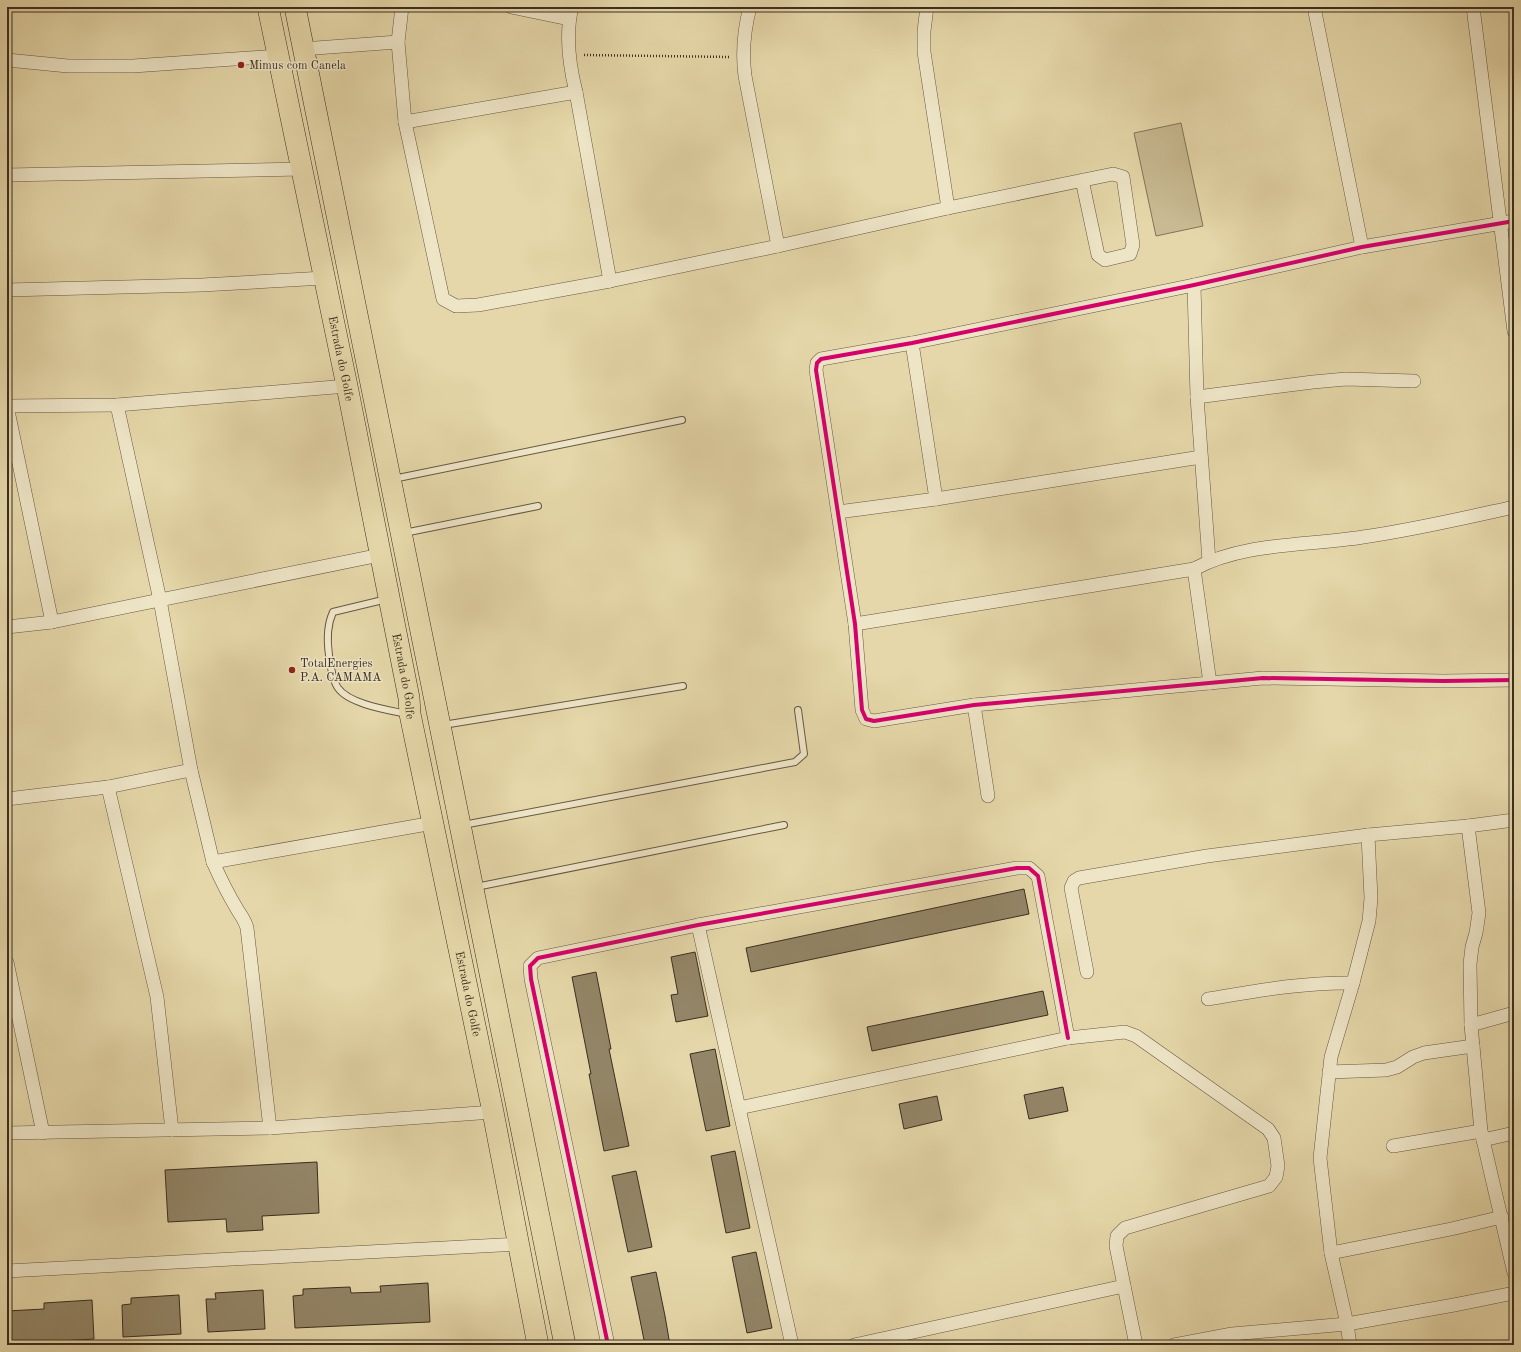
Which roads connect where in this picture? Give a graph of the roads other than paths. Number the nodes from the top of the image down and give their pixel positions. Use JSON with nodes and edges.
{"nodes":[{"id":1,"x":268,"y":7,"type":"edge"},
{"id":2,"x":294,"y":7,"type":"edge"},
{"id":3,"x":402,"y":7,"type":"edge"},
{"id":4,"x":511,"y":7,"type":"edge"},
{"id":5,"x":750,"y":7,"type":"edge"},
{"id":6,"x":927,"y":7,"type":"edge"},
{"id":7,"x":1314,"y":7,"type":"edge"},
{"id":8,"x":1473,"y":7,"type":"edge"},
{"id":9,"x":570,"y":13,"type":"edge"},
{"id":10,"x":398,"y":42,"type":"junction"},
{"id":11,"x":302,"y":49,"type":"junction"},
{"id":12,"x":278,"y":56,"type":"junction"},
{"id":13,"x":7,"y":60,"type":"edge"},
{"id":14,"x":576,"y":92,"type":"junction"},
{"id":15,"x":405,"y":122,"type":"junction"},
{"id":16,"x":302,"y":169,"type":"junction"},
{"id":17,"x":7,"y":175,"type":"edge"},
{"id":18,"x":1082,"y":180,"type":"junction"},
{"id":19,"x":948,"y":208,"type":"junction"},
{"id":20,"x":1514,"y":221,"type":"edge"},
{"id":21,"x":1500,"y":224,"type":"junction"},
{"id":22,"x":778,"y":246,"type":"junction"},
{"id":23,"x":1362,"y":247,"type":"junction"},
{"id":24,"x":324,"y":278,"type":"junction"},
{"id":25,"x":610,"y":281,"type":"junction"},
{"id":26,"x":1194,"y":285,"type":"junction"},
{"id":27,"x":7,"y":290,"type":"edge"},
{"id":28,"x":1514,"y":331,"type":"edge"},
{"id":29,"x":912,"y":343,"type":"junction"},
{"id":30,"x":1414,"y":381,"type":"dead end"},
{"id":31,"x":347,"y":386,"type":"junction"},
{"id":32,"x":1197,"y":397,"type":"junction"},
{"id":33,"x":117,"y":405,"type":"junction"},
{"id":34,"x":7,"y":406,"type":"edge"},
{"id":35,"x":682,"y":420,"type":"dead end"},
{"id":36,"x":1201,"y":457,"type":"junction"},
{"id":37,"x":389,"y":480,"type":"junction"},
{"id":38,"x":936,"y":499,"type":"junction"},
{"id":39,"x":538,"y":506,"type":"dead end"},
{"id":40,"x":1514,"y":507,"type":"edge"},
{"id":41,"x":838,"y":512,"type":"junction"},
{"id":42,"x":400,"y":534,"type":"junction"},
{"id":43,"x":380,"y":555,"type":"junction"},
{"id":44,"x":1209,"y":560,"type":"junction"},
{"id":45,"x":1194,"y":569,"type":"junction"},
{"id":46,"x":388,"y":599,"type":"junction"},
{"id":47,"x":160,"y":600,"type":"junction"},
{"id":48,"x":52,"y":622,"type":"junction"},
{"id":49,"x":854,"y":624,"type":"junction"},
{"id":50,"x":7,"y":627,"type":"edge"},
{"id":51,"x":1514,"y":680,"type":"edge"},
{"id":52,"x":1210,"y":683,"type":"junction"},
{"id":53,"x":683,"y":686,"type":"dead end"},
{"id":54,"x":974,"y":705,"type":"junction"},
{"id":55,"x":798,"y":710,"type":"dead end"},
{"id":56,"x":410,"y":714,"type":"junction"},
{"id":57,"x":439,"y":725,"type":"junction"},
{"id":58,"x":191,"y":770,"type":"junction"},
{"id":59,"x":108,"y":787,"type":"junction"},
{"id":60,"x":988,"y":796,"type":"dead end"},
{"id":61,"x":7,"y":799,"type":"edge"},
{"id":62,"x":1514,"y":820,"type":"edge"},
{"id":63,"x":433,"y":823,"type":"junction"},
{"id":64,"x":784,"y":825,"type":"dead end"},
{"id":65,"x":460,"y":826,"type":"junction"},
{"id":66,"x":1468,"y":826,"type":"junction"},
{"id":67,"x":1368,"y":835,"type":"junction"},
{"id":68,"x":213,"y":862,"type":"junction"},
{"id":69,"x":472,"y":888,"type":"junction"},
{"id":70,"x":698,"y":925,"type":"junction"},
{"id":71,"x":7,"y":962,"type":"edge"},
{"id":72,"x":1087,"y":972,"type":"dead end"},
{"id":73,"x":1353,"y":983,"type":"junction"},
{"id":74,"x":1208,"y":999,"type":"dead end"},
{"id":75,"x":1514,"y":1014,"type":"edge"},
{"id":76,"x":1471,"y":1025,"type":"junction"},
{"id":77,"x":1068,"y":1038,"type":"junction"},
{"id":78,"x":1473,"y":1046,"type":"junction"},
{"id":79,"x":1329,"y":1072,"type":"junction"},
{"id":80,"x":739,"y":1108,"type":"junction"},
{"id":81,"x":493,"y":1112,"type":"junction"},
{"id":82,"x":270,"y":1128,"type":"junction"},
{"id":83,"x":172,"y":1130,"type":"junction"},
{"id":84,"x":7,"y":1133,"type":"edge"},
{"id":85,"x":43,"y":1133,"type":"junction"},
{"id":86,"x":1514,"y":1134,"type":"edge"},
{"id":87,"x":1482,"y":1136,"type":"junction"},
{"id":88,"x":1393,"y":1146,"type":"dead end"},
{"id":89,"x":1502,"y":1217,"type":"junction"},
{"id":90,"x":1509,"y":1230,"type":"edge"},
{"id":91,"x":518,"y":1244,"type":"junction"},
{"id":92,"x":1331,"y":1253,"type":"junction"},
{"id":93,"x":7,"y":1271,"type":"edge"},
{"id":94,"x":1514,"y":1273,"type":"edge"},
{"id":95,"x":1124,"y":1286,"type":"junction"},
{"id":96,"x":1514,"y":1292,"type":"edge"},
{"id":97,"x":1347,"y":1324,"type":"junction"},
{"id":98,"x":538,"y":1345,"type":"edge"},
{"id":99,"x":565,"y":1345,"type":"edge"},
{"id":100,"x":608,"y":1345,"type":"edge"},
{"id":101,"x":792,"y":1345,"type":"edge"},
{"id":102,"x":854,"y":1345,"type":"edge"},
{"id":103,"x":1136,"y":1345,"type":"edge"},
{"id":104,"x":1174,"y":1345,"type":"edge"},
{"id":105,"x":1350,"y":1345,"type":"edge"}],
"edges":[{"from":1,"to":12,"type":"highway","name":"Estrada do Golfe"},
{"from":2,"to":11,"type":"highway","name":"Estrada do Golfe"},
{"from":3,"to":10,"type":"street"},
{"from":4,"to":9,"type":"street"},
{"from":5,"to":22,"type":"street"},
{"from":6,"to":19,"type":"street"},
{"from":7,"to":23,"type":"street"},
{"from":8,"to":21,"type":"street"},
{"from":9,"to":14,"type":"street"},
{"from":10,"to":11,"type":"street"},
{"from":10,"to":15,"type":"street"},
{"from":11,"to":37,"type":"highway","name":"Estrada do Golfe"},
{"from":12,"to":13,"type":"street"},
{"from":12,"to":16,"type":"highway","name":"Estrada do Golfe"},
{"from":14,"to":15,"type":"street"},
{"from":14,"to":25,"type":"street"},
{"from":15,"to":25,"type":"street"},
{"from":16,"to":17,"type":"street"},
{"from":16,"to":24,"type":"highway","name":"Estrada do Golfe"},
{"from":18,"to":18,"type":"street"},
{"from":18,"to":19,"type":"street"},
{"from":19,"to":22,"type":"street"},
{"from":20,"to":21,"type":"street"},
{"from":21,"to":23,"type":"street"},
{"from":21,"to":28,"type":"street"},
{"from":22,"to":25,"type":"street"},
{"from":23,"to":26,"type":"street"},
{"from":24,"to":27,"type":"street"},
{"from":24,"to":31,"type":"highway","name":"Estrada do Golfe"},
{"from":26,"to":29,"type":"street"},
{"from":26,"to":32,"type":"street"},
{"from":29,"to":38,"type":"street"},
{"from":29,"to":41,"type":"street"},
{"from":30,"to":32,"type":"street"},
{"from":31,"to":33,"type":"street"},
{"from":31,"to":43,"type":"highway","name":"Estrada do Golfe"},
{"from":32,"to":36,"type":"street"},
{"from":33,"to":34,"type":"street"},
{"from":33,"to":47,"type":"street"},
{"from":34,"to":48,"type":"street"},
{"from":35,"to":37,"type":"lane"},
{"from":36,"to":38,"type":"street"},
{"from":36,"to":44,"type":"street"},
{"from":37,"to":42,"type":"highway","name":"Estrada do Golfe"},
{"from":38,"to":41,"type":"street"},
{"from":39,"to":42,"type":"lane"},
{"from":40,"to":44,"type":"street"},
{"from":41,"to":49,"type":"street"},
{"from":42,"to":57,"type":"highway","name":"Estrada do Golfe"},
{"from":43,"to":46,"type":"highway","name":"Estrada do Golfe"},
{"from":43,"to":47,"type":"street"},
{"from":44,"to":45,"type":"street"},
{"from":45,"to":49,"type":"street"},
{"from":45,"to":52,"type":"street"},
{"from":46,"to":56,"type":"highway","name":"Estrada do Golfe"},
{"from":46,"to":56,"type":"lane"},
{"from":47,"to":48,"type":"street"},
{"from":47,"to":58,"type":"street"},
{"from":48,"to":50,"type":"street"},
{"from":49,"to":54,"type":"street"},
{"from":51,"to":52,"type":"street"},
{"from":52,"to":54,"type":"street"},
{"from":53,"to":57,"type":"lane"},
{"from":54,"to":60,"type":"street"},
{"from":55,"to":65,"type":"lane"},
{"from":56,"to":63,"type":"highway","name":"Estrada do Golfe"},
{"from":57,"to":65,"type":"highway","name":"Estrada do Golfe"},
{"from":58,"to":59,"type":"street"},
{"from":58,"to":68,"type":"street"},
{"from":59,"to":61,"type":"street"},
{"from":59,"to":83,"type":"street"},
{"from":62,"to":66,"type":"street"},
{"from":63,"to":68,"type":"street"},
{"from":63,"to":81,"type":"highway","name":"Estrada do Golfe"},
{"from":64,"to":69,"type":"lane"},
{"from":65,"to":69,"type":"highway","name":"Estrada do Golfe"},
{"from":66,"to":67,"type":"street"},
{"from":66,"to":76,"type":"street"},
{"from":67,"to":72,"type":"street"},
{"from":67,"to":73,"type":"street"},
{"from":68,"to":82,"type":"street"},
{"from":69,"to":99,"type":"highway","name":"Estrada do Golfe"},
{"from":70,"to":77,"type":"street"},
{"from":70,"to":80,"type":"street"},
{"from":70,"to":100,"type":"street"},
{"from":71,"to":85,"type":"street"},
{"from":73,"to":74,"type":"street"},
{"from":73,"to":79,"type":"street"},
{"from":75,"to":76,"type":"street"},
{"from":76,"to":78,"type":"street"},
{"from":77,"to":80,"type":"street"},
{"from":77,"to":95,"type":"street"},
{"from":78,"to":79,"type":"street"},
{"from":78,"to":87,"type":"street"},
{"from":79,"to":92,"type":"street"},
{"from":80,"to":101,"type":"street"},
{"from":81,"to":82,"type":"street"},
{"from":81,"to":91,"type":"highway","name":"Estrada do Golfe"},
{"from":82,"to":83,"type":"street"},
{"from":83,"to":85,"type":"street"},
{"from":84,"to":85,"type":"street"},
{"from":86,"to":87,"type":"street"},
{"from":87,"to":88,"type":"street"},
{"from":87,"to":89,"type":"street"},
{"from":89,"to":90,"type":"street"},
{"from":89,"to":92,"type":"street"},
{"from":90,"to":94,"type":"street"},
{"from":91,"to":93,"type":"street"},
{"from":91,"to":98,"type":"highway","name":"Estrada do Golfe"},
{"from":92,"to":97,"type":"street"},
{"from":95,"to":102,"type":"street"},
{"from":95,"to":103,"type":"street"},
{"from":96,"to":97,"type":"street"},
{"from":97,"to":104,"type":"street"},
{"from":97,"to":105,"type":"street"}]}
